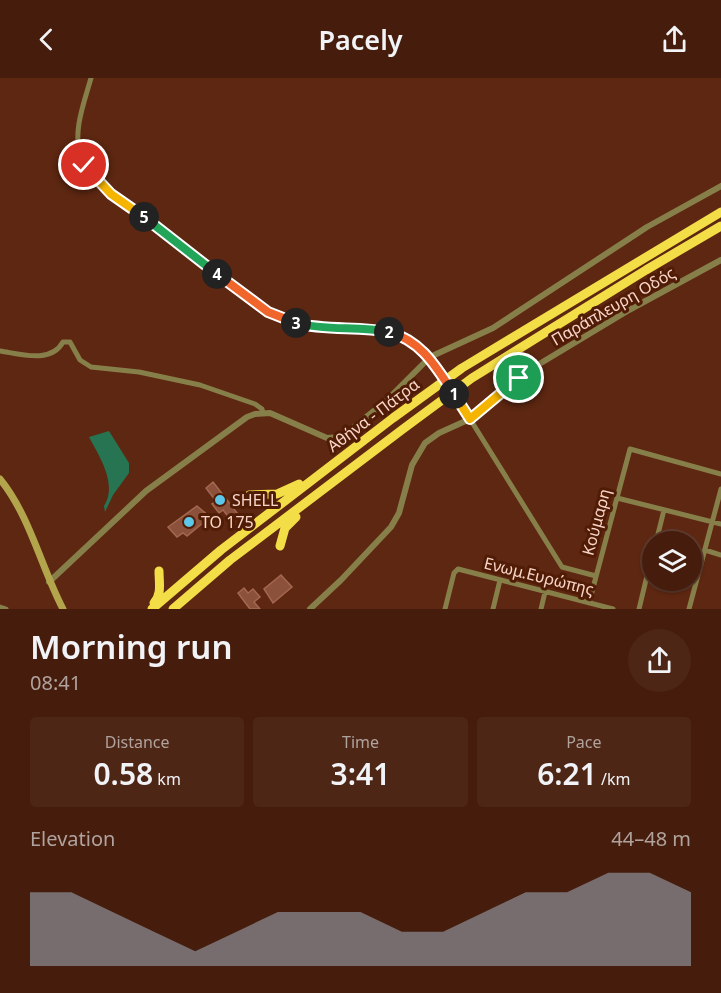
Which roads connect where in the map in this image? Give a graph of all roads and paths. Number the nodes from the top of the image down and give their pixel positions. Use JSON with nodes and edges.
{"nodes":[{"id":1,"x":92,"y":78,"type":"edge"},
{"id":2,"x":721,"y":186,"type":"edge"},
{"id":3,"x":721,"y":212,"type":"edge"},
{"id":4,"x":721,"y":226,"type":"edge"},
{"id":5,"x":721,"y":260,"type":"edge"},
{"id":6,"x":0,"y":351,"type":"edge"},
{"id":7,"x":430,"y":357,"type":"junction"},
{"id":8,"x":263,"y":413,"type":"junction"},
{"id":9,"x":470,"y":419,"type":"junction"},
{"id":10,"x":325,"y":470,"type":"junction"},
{"id":11,"x":721,"y":474,"type":"edge"},
{"id":12,"x":0,"y":479,"type":"edge"},
{"id":13,"x":333,"y":482,"type":"junction"},
{"id":14,"x":721,"y":489,"type":"edge"},
{"id":15,"x":249,"y":495,"type":"dead end"},
{"id":16,"x":617,"y":498,"type":"junction"},
{"id":17,"x":664,"y":510,"type":"junction"},
{"id":18,"x":712,"y":522,"type":"junction"},
{"id":19,"x":721,"y":524,"type":"edge"},
{"id":20,"x":659,"y":531,"type":"edge"},
{"id":21,"x":280,"y":546,"type":"dead end"},
{"id":22,"x":705,"y":550,"type":"junction"},
{"id":23,"x":721,"y":555,"type":"edge"},
{"id":24,"x":159,"y":571,"type":"dead end"},
{"id":25,"x":596,"y":576,"type":"junction"},
{"id":26,"x":500,"y":580,"type":"junction"},
{"id":27,"x":49,"y":582,"type":"junction"},
{"id":28,"x":643,"y":591,"type":"edge"},
{"id":29,"x":545,"y":592,"type":"junction"},
{"id":30,"x":588,"y":603,"type":"junction"},
{"id":31,"x":0,"y":607,"type":"edge"},
{"id":32,"x":6,"y":609,"type":"edge"},
{"id":33,"x":63,"y":609,"type":"edge"},
{"id":34,"x":147,"y":609,"type":"edge"},
{"id":35,"x":152,"y":609,"type":"edge"},
{"id":36,"x":173,"y":609,"type":"edge"},
{"id":37,"x":310,"y":609,"type":"edge"},
{"id":38,"x":445,"y":609,"type":"edge"},
{"id":39,"x":493,"y":609,"type":"edge"},
{"id":40,"x":541,"y":609,"type":"edge"},
{"id":41,"x":613,"y":609,"type":"edge"},
{"id":42,"x":639,"y":609,"type":"edge"},
{"id":43,"x":689,"y":609,"type":"edge"}],
"edges":[{"from":1,"to":7,"type":"street"},
{"from":2,"to":7,"type":"street"},
{"from":3,"to":10,"type":"highway","name":"Αθήνα - Πάτρα"},
{"from":4,"to":13,"type":"highway","name":"Αθήνα - Πάτρα"},
{"from":5,"to":9,"type":"street","name":"Παράπλευρη Οδός"},
{"from":6,"to":8,"type":"street"},
{"from":7,"to":8,"type":"street"},
{"from":7,"to":9,"type":"street","bridge":true},
{"from":8,"to":27,"type":"street"},
{"from":9,"to":25,"type":"street"},
{"from":9,"to":37,"type":"street","name":"Παράπλευρη Οδός"},
{"from":10,"to":15,"type":"highway"},
{"from":10,"to":35,"type":"highway","name":"Αθήνα - Πάτρα"},
{"from":11,"to":16,"type":"street","name":"Κούμαρη"},
{"from":12,"to":27,"type":"main road"},
{"from":13,"to":21,"type":"highway"},
{"from":13,"to":36,"type":"highway","name":"Αθήνα - Πάτρα"},
{"from":14,"to":18,"type":"street"},
{"from":16,"to":17,"type":"street"},
{"from":16,"to":25,"type":"street","name":"Κούμαρη"},
{"from":17,"to":18,"type":"street"},
{"from":17,"to":20,"type":"street"},
{"from":18,"to":19,"type":"street"},
{"from":18,"to":22,"type":"street"},
{"from":22,"to":23,"type":"street"},
{"from":22,"to":43,"type":"street"},
{"from":24,"to":34,"type":"highway"},
{"from":25,"to":30,"type":"street","name":"Κούμαρη"},
{"from":26,"to":29,"type":"street","name":"Ενωμ.Ευρώπης"},
{"from":26,"to":38,"type":"street","name":"Ενωμ.Ευρώπης"},
{"from":26,"to":39,"type":"street"},
{"from":27,"to":33,"type":"main road"},
{"from":28,"to":42,"type":"street"},
{"from":29,"to":30,"type":"street","name":"Ενωμ.Ευρώπης"},
{"from":29,"to":40,"type":"street"},
{"from":30,"to":41,"type":"street","name":"Ενωμ.Ευρώπης"},
{"from":31,"to":32,"type":"street"}]}
